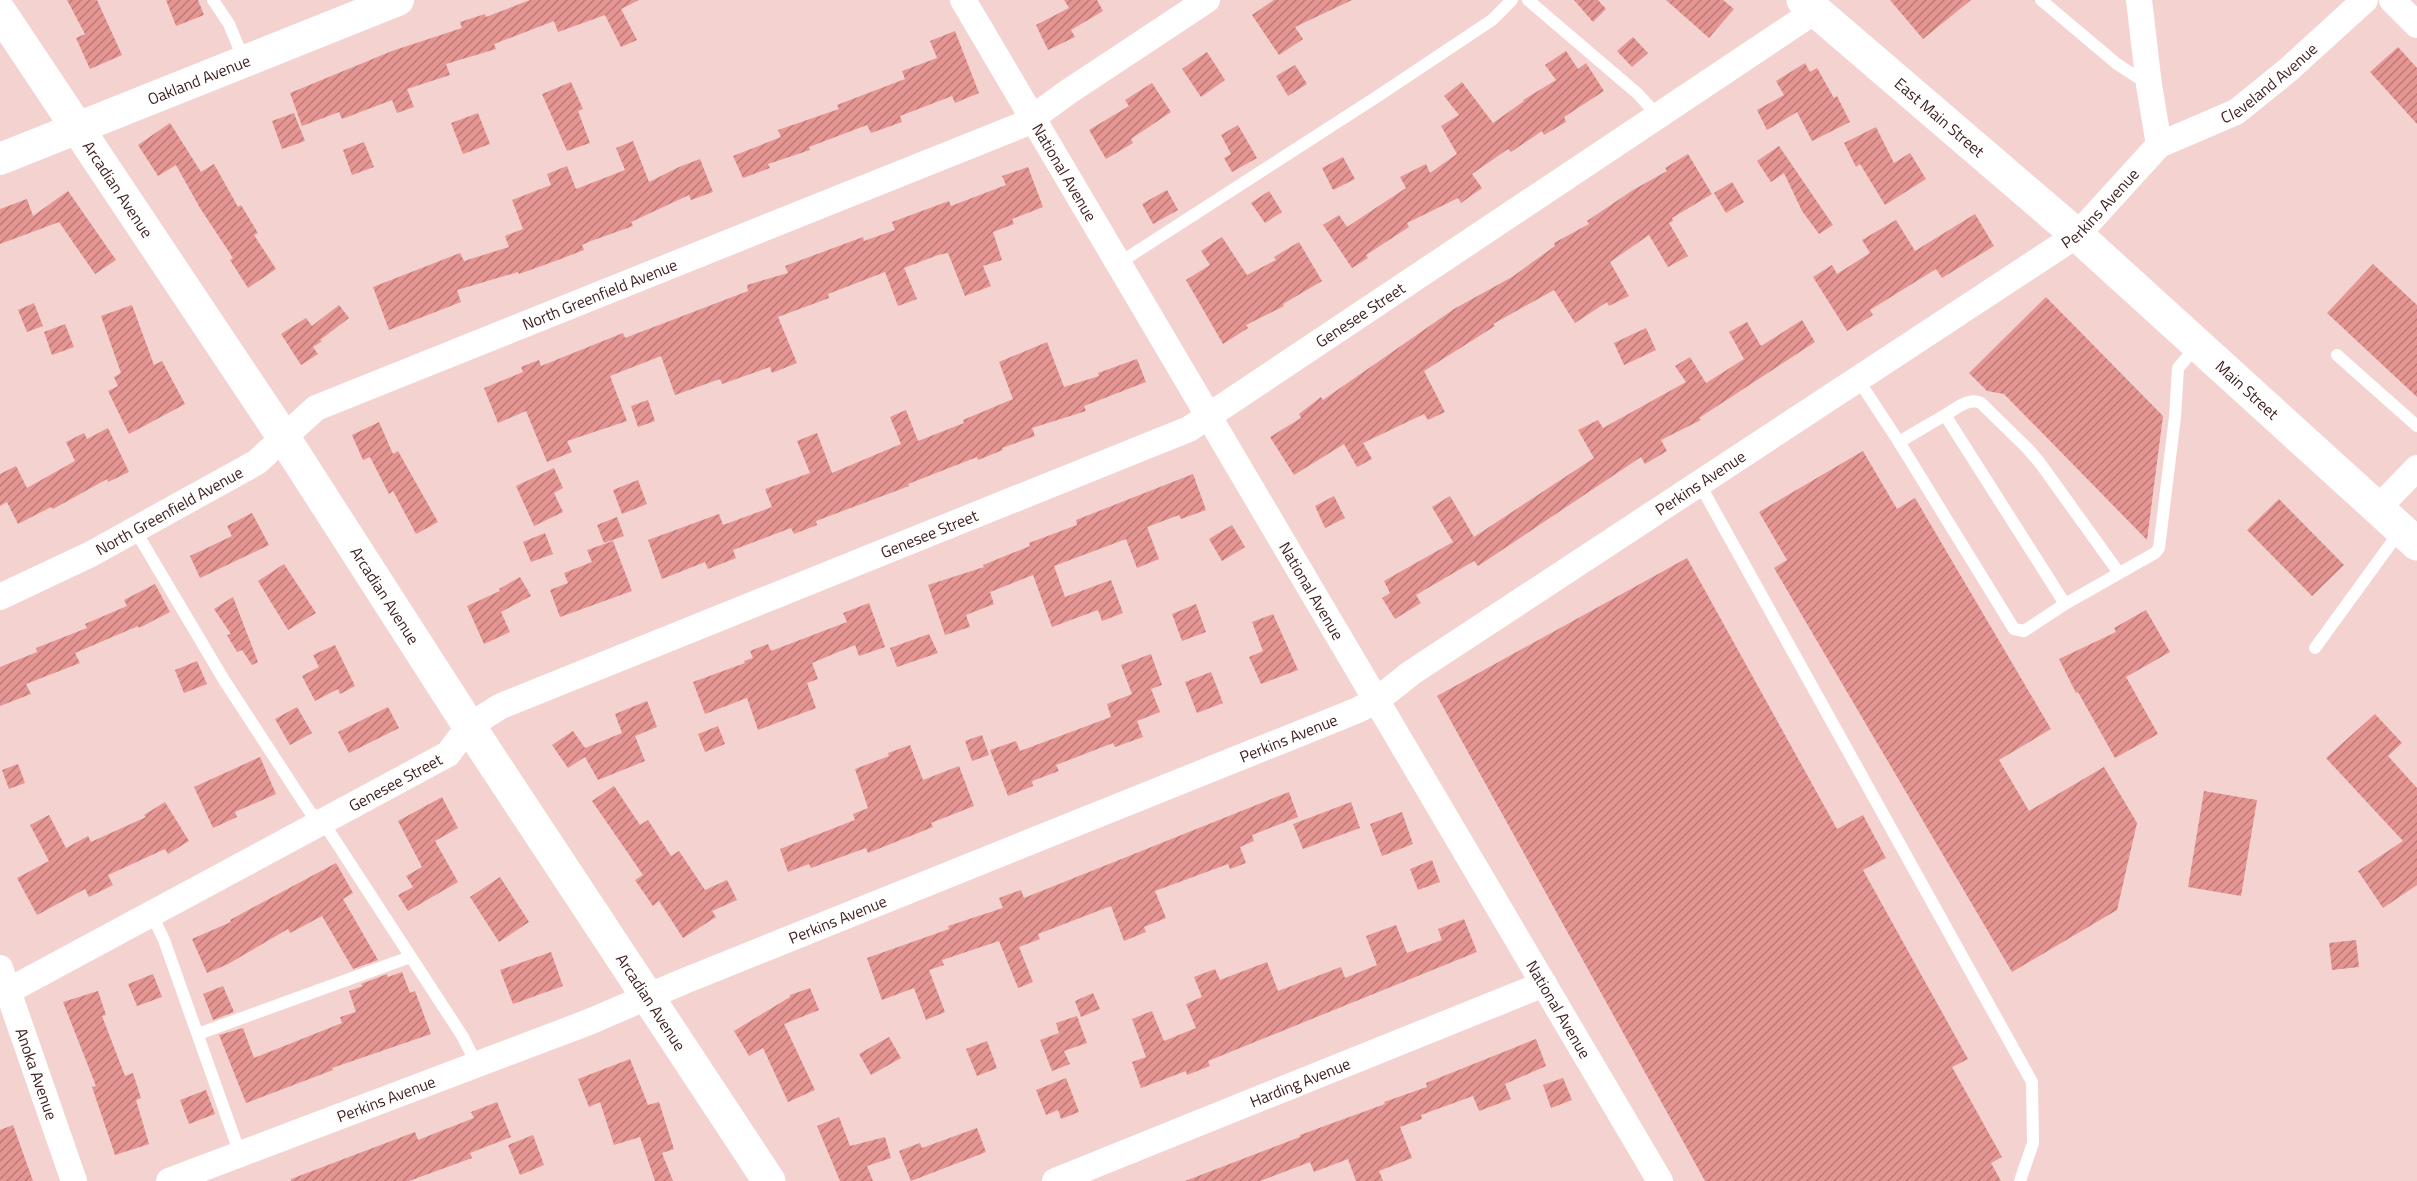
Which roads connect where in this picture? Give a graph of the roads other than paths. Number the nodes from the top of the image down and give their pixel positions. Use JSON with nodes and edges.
{"nodes":[{"id":1,"x":213,"y":0,"type":"edge"},
{"id":2,"x":398,"y":0,"type":"edge"},
{"id":3,"x":963,"y":0,"type":"edge"},
{"id":4,"x":1207,"y":0,"type":"edge"},
{"id":5,"x":1512,"y":0,"type":"edge"},
{"id":6,"x":1528,"y":0,"type":"edge"},
{"id":7,"x":2041,"y":0,"type":"edge"},
{"id":8,"x":2139,"y":0,"type":"edge"},
{"id":9,"x":2365,"y":0,"type":"edge"},
{"id":10,"x":2392,"y":0,"type":"edge"},
{"id":11,"x":1809,"y":5,"type":"edge"},
{"id":12,"x":0,"y":12,"type":"edge"},
{"id":13,"x":2417,"y":25,"type":"edge"},
{"id":14,"x":244,"y":61,"type":"junction"},
{"id":15,"x":2148,"y":85,"type":"junction"},
{"id":16,"x":1659,"y":117,"type":"junction"},
{"id":17,"x":1032,"y":118,"type":"junction"},
{"id":18,"x":76,"y":129,"type":"junction"},
{"id":19,"x":2159,"y":145,"type":"junction"},
{"id":20,"x":0,"y":159,"type":"edge"},
{"id":21,"x":2077,"y":234,"type":"junction"},
{"id":22,"x":1119,"y":263,"type":"junction"},
{"id":23,"x":2199,"y":344,"type":"junction"},
{"id":24,"x":2337,"y":355,"type":"dead end"},
{"id":25,"x":1857,"y":378,"type":"junction"},
{"id":26,"x":1945,"y":415,"type":"junction"},
{"id":27,"x":1209,"y":417,"type":"junction"},
{"id":28,"x":2417,"y":426,"type":"edge"},
{"id":29,"x":284,"y":438,"type":"junction"},
{"id":30,"x":1899,"y":442,"type":"junction"},
{"id":31,"x":2417,"y":468,"type":"edge"},
{"id":32,"x":1699,"y":483,"type":"junction"},
{"id":33,"x":2398,"y":528,"type":"edge"},
{"id":34,"x":135,"y":530,"type":"junction"},
{"id":35,"x":2119,"y":573,"type":"junction"},
{"id":36,"x":0,"y":597,"type":"edge"},
{"id":37,"x":2065,"y":604,"type":"junction"},
{"id":38,"x":2315,"y":648,"type":"dead end"},
{"id":39,"x":1377,"y":700,"type":"junction"},
{"id":40,"x":469,"y":726,"type":"junction"},
{"id":41,"x":323,"y":822,"type":"junction"},
{"id":42,"x":152,"y":915,"type":"junction"},
{"id":43,"x":410,"y":957,"type":"junction"},
{"id":44,"x":4,"y":979,"type":"edge"},
{"id":45,"x":1544,"y":984,"type":"junction"},
{"id":46,"x":648,"y":998,"type":"junction"},
{"id":47,"x":198,"y":1034,"type":"junction"},
{"id":48,"x":477,"y":1065,"type":"junction"},
{"id":49,"x":240,"y":1154,"type":"junction"},
{"id":50,"x":74,"y":1181,"type":"edge"},
{"id":51,"x":169,"y":1181,"type":"edge"},
{"id":52,"x":769,"y":1181,"type":"edge"},
{"id":53,"x":1055,"y":1181,"type":"edge"},
{"id":54,"x":1660,"y":1181,"type":"edge"},
{"id":55,"x":2020,"y":1181,"type":"edge"}],
"edges":[{"from":1,"to":14,"type":"lane"},
{"from":2,"to":14,"type":"street","name":"Oakland Avenue"},
{"from":3,"to":17,"type":"street","name":"National Avenue"},
{"from":4,"to":17,"type":"street","name":"North Greenfield Avenue"},
{"from":5,"to":22,"type":"lane"},
{"from":6,"to":16,"type":"lane"},
{"from":7,"to":15,"type":"lane"},
{"from":8,"to":15,"type":"street"},
{"from":9,"to":19,"type":"street","name":"Cleveland Avenue"},
{"from":10,"to":13,"type":"street"},
{"from":11,"to":16,"type":"street","name":"Genesee Street"},
{"from":11,"to":21,"type":"main road","name":"East Main Street"},
{"from":12,"to":18,"type":"main road","name":"Arcadian Avenue"},
{"from":14,"to":18,"type":"street","name":"Oakland Avenue"},
{"from":15,"to":19,"type":"street"},
{"from":16,"to":27,"type":"street","name":"Genesee Street"},
{"from":17,"to":22,"type":"street","name":"National Avenue"},
{"from":17,"to":29,"type":"street","name":"North Greenfield Avenue"},
{"from":18,"to":20,"type":"street","name":"Oakland Avenue"},
{"from":18,"to":29,"type":"main road","name":"Arcadian Avenue"},
{"from":19,"to":21,"type":"street","name":"Perkins Avenue"},
{"from":21,"to":23,"type":"main road","name":"Main Street"},
{"from":21,"to":25,"type":"street","name":"Perkins Avenue"},
{"from":22,"to":27,"type":"street","name":"National Avenue"},
{"from":23,"to":33,"type":"main road","name":"Main Street"},
{"from":23,"to":35,"type":"lane"},
{"from":24,"to":28,"type":"lane"},
{"from":25,"to":30,"type":"lane"},
{"from":25,"to":32,"type":"street","name":"Perkins Avenue"},
{"from":26,"to":30,"type":"lane"},
{"from":26,"to":35,"type":"lane"},
{"from":26,"to":37,"type":"lane"},
{"from":27,"to":39,"type":"street","name":"National Avenue"},
{"from":27,"to":40,"type":"street","name":"Genesee Street"},
{"from":29,"to":34,"type":"street","name":"North Greenfield Avenue"},
{"from":29,"to":40,"type":"main road","name":"Arcadian Avenue"},
{"from":30,"to":37,"type":"lane"},
{"from":31,"to":33,"type":"street"},
{"from":32,"to":39,"type":"street","name":"Perkins Avenue"},
{"from":32,"to":55,"type":"lane"},
{"from":33,"to":38,"type":"lane"},
{"from":34,"to":36,"type":"street","name":"North Greenfield Avenue"},
{"from":34,"to":41,"type":"lane"},
{"from":35,"to":37,"type":"lane"},
{"from":39,"to":45,"type":"street","name":"National Avenue"},
{"from":39,"to":46,"type":"street","name":"Perkins Avenue"},
{"from":40,"to":41,"type":"street","name":"Genesee Street"},
{"from":40,"to":46,"type":"main road","name":"Arcadian Avenue"},
{"from":41,"to":42,"type":"street","name":"Genesee Street"},
{"from":41,"to":43,"type":"lane"},
{"from":42,"to":44,"type":"street","name":"Genesee Street"},
{"from":42,"to":47,"type":"lane"},
{"from":43,"to":47,"type":"lane"},
{"from":43,"to":48,"type":"lane"},
{"from":44,"to":50,"type":"street","name":"Anoka Avenue"},
{"from":45,"to":53,"type":"street","name":"Harding Avenue"},
{"from":45,"to":54,"type":"street","name":"National Avenue"},
{"from":46,"to":48,"type":"street","name":"Perkins Avenue"},
{"from":46,"to":52,"type":"main road","name":"Arcadian Avenue"},
{"from":47,"to":49,"type":"lane"},
{"from":48,"to":49,"type":"street","name":"Perkins Avenue"},
{"from":49,"to":51,"type":"street","name":"Perkins Avenue"}]}
